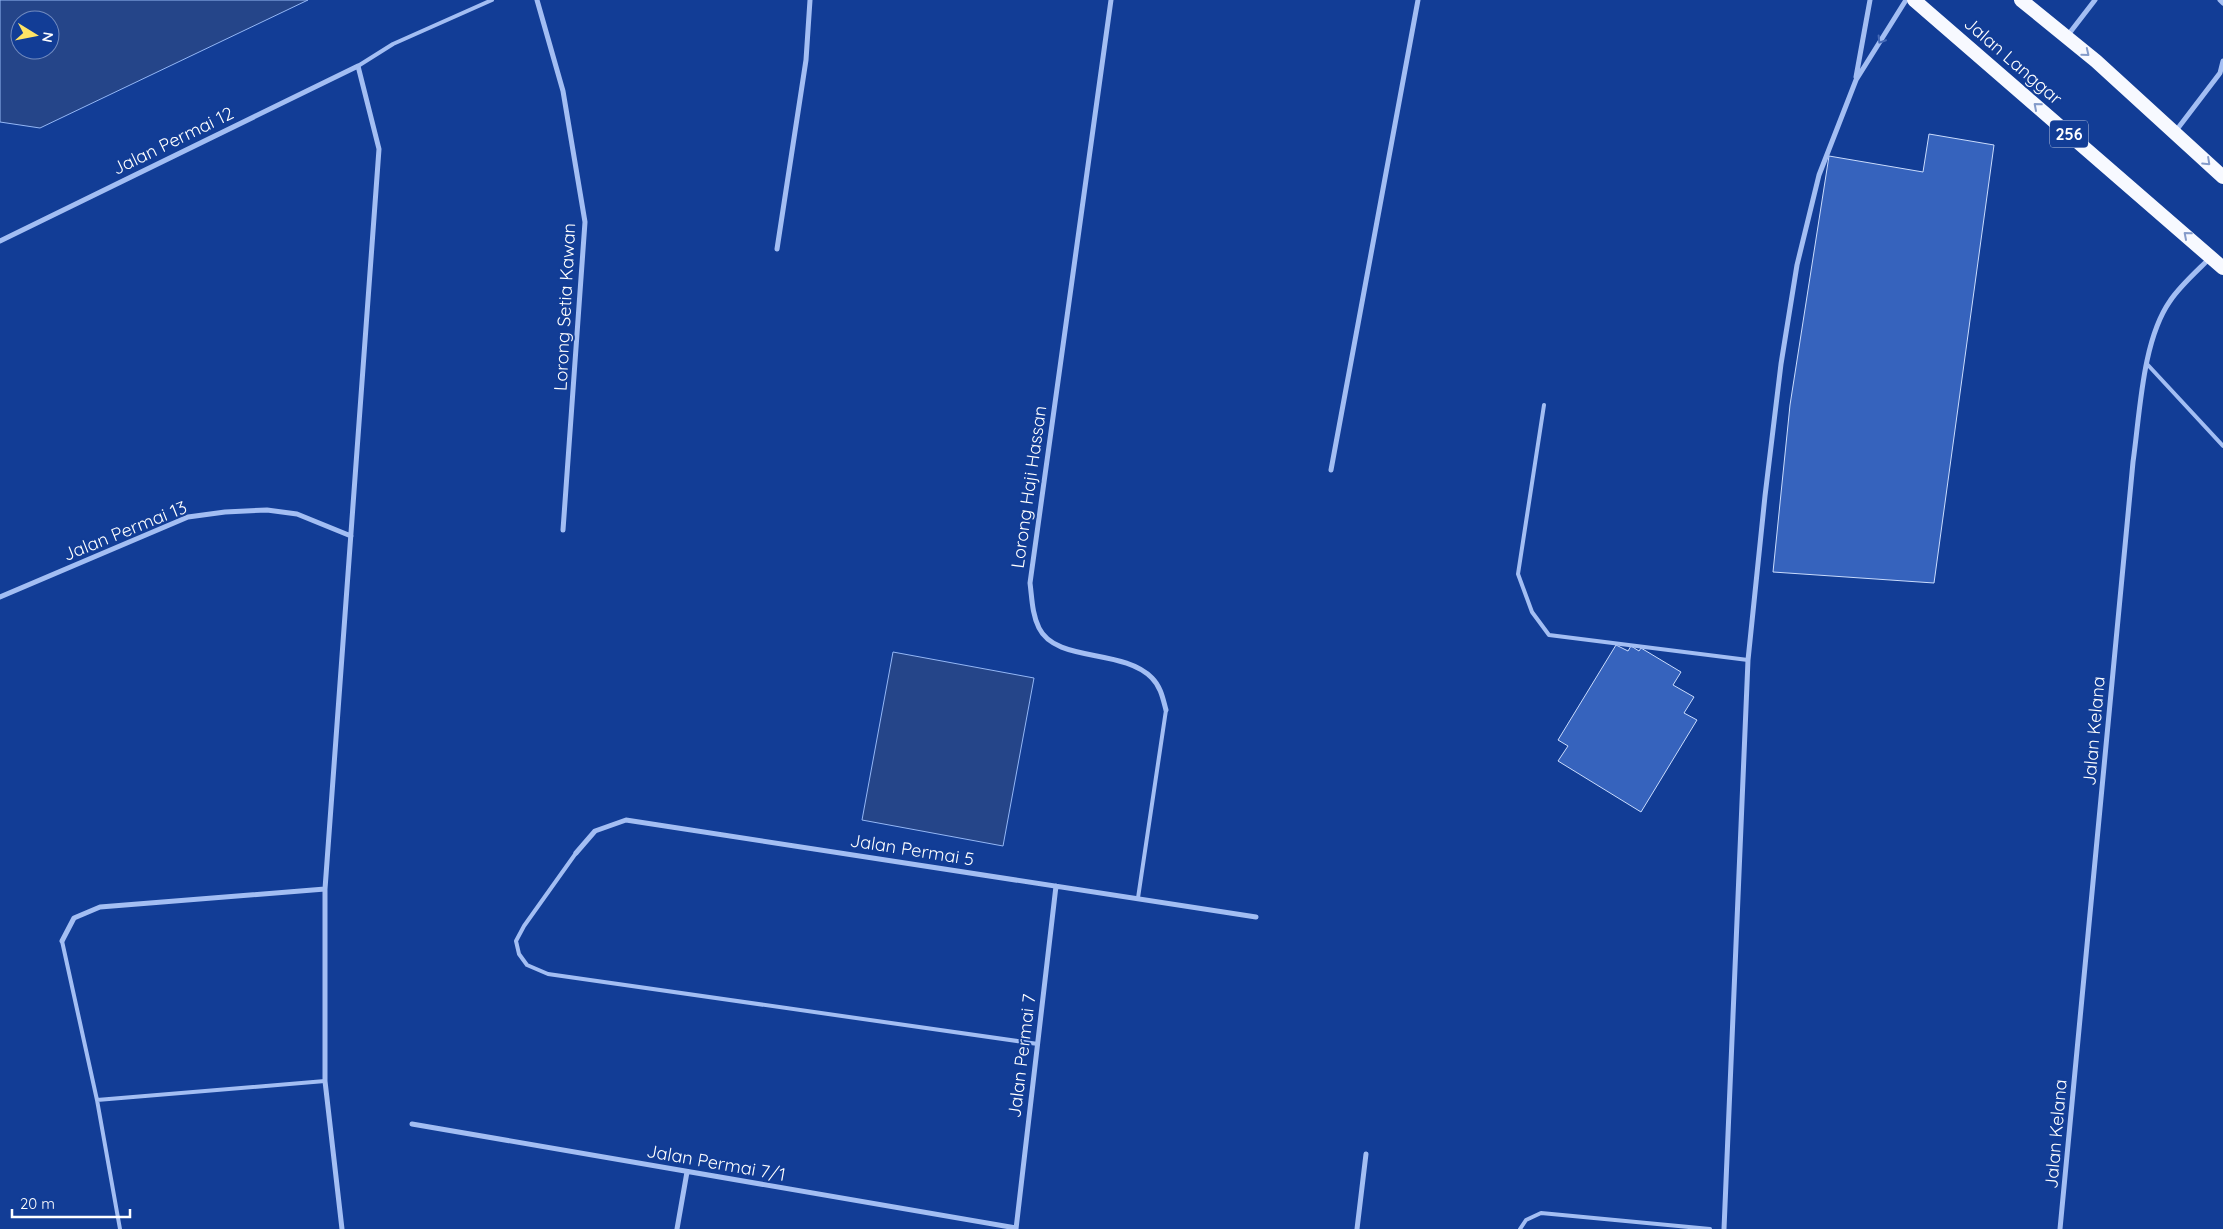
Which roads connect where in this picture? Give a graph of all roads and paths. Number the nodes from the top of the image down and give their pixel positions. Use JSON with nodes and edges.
{"nodes":[{"id":1,"x":492,"y":0,"type":"edge"},
{"id":2,"x":537,"y":0,"type":"edge"},
{"id":3,"x":810,"y":0,"type":"edge"},
{"id":4,"x":1111,"y":0,"type":"edge"},
{"id":5,"x":1418,"y":0,"type":"edge"},
{"id":6,"x":1870,"y":0,"type":"edge"},
{"id":7,"x":1906,"y":0,"type":"edge"},
{"id":8,"x":1914,"y":0,"type":"edge"},
{"id":9,"x":2021,"y":0,"type":"edge"},
{"id":10,"x":2094,"y":0,"type":"edge"},
{"id":11,"x":2220,"y":0,"type":"edge"},
{"id":12,"x":2223,"y":3,"type":"edge"},
{"id":13,"x":2066,"y":37,"type":"junction"},
{"id":14,"x":2223,"y":61,"type":"edge"},
{"id":15,"x":358,"y":66,"type":"junction"},
{"id":16,"x":1856,"y":80,"type":"junction"},
{"id":17,"x":2175,"y":132,"type":"junction"},
{"id":18,"x":2223,"y":177,"type":"edge"},
{"id":19,"x":0,"y":240,"type":"edge"},
{"id":20,"x":777,"y":249,"type":"dead end"},
{"id":21,"x":2211,"y":256,"type":"junction"},
{"id":22,"x":2223,"y":268,"type":"edge"},
{"id":23,"x":2146,"y":364,"type":"junction"},
{"id":24,"x":1544,"y":405,"type":"dead end"},
{"id":25,"x":2223,"y":446,"type":"edge"},
{"id":26,"x":1331,"y":470,"type":"dead end"},
{"id":27,"x":563,"y":530,"type":"dead end"},
{"id":28,"x":351,"y":536,"type":"junction"},
{"id":29,"x":0,"y":597,"type":"edge"},
{"id":30,"x":1748,"y":660,"type":"junction"},
{"id":31,"x":1166,"y":710,"type":"joint"},
{"id":32,"x":576,"y":853,"type":"joint"},
{"id":33,"x":1056,"y":886,"type":"junction"},
{"id":34,"x":324,"y":889,"type":"junction"},
{"id":35,"x":1138,"y":898,"type":"junction"},
{"id":36,"x":1256,"y":918,"type":"dead end"},
{"id":37,"x":62,"y":941,"type":"joint"},
{"id":38,"x":1038,"y":1044,"type":"junction"},
{"id":39,"x":325,"y":1081,"type":"junction"},
{"id":40,"x":98,"y":1100,"type":"junction"},
{"id":41,"x":412,"y":1124,"type":"dead end"},
{"id":42,"x":1366,"y":1154,"type":"dead end"},
{"id":43,"x":687,"y":1172,"type":"junction"},
{"id":44,"x":120,"y":1229,"type":"edge"},
{"id":45,"x":342,"y":1229,"type":"edge"},
{"id":46,"x":677,"y":1229,"type":"edge"},
{"id":47,"x":1016,"y":1229,"type":"edge"},
{"id":48,"x":1357,"y":1229,"type":"edge"},
{"id":49,"x":1520,"y":1229,"type":"edge"},
{"id":50,"x":1710,"y":1229,"type":"edge"},
{"id":51,"x":1724,"y":1229,"type":"edge"},
{"id":52,"x":2060,"y":1229,"type":"edge"}],
"edges":[{"from":1,"to":15,"type":"lane"},
{"from":2,"to":27,"type":"street","name":"Lorong Setia Kawan"},
{"from":3,"to":20,"type":"street"},
{"from":4,"to":31,"type":"street","name":"Lorong Haji Hassan"},
{"from":5,"to":26,"type":"street"},
{"from":6,"to":16,"type":"street"},
{"from":7,"to":16,"type":"street","one_way":true},
{"from":21,"to":8,"type":"highway","name":"Jalan Langgar","number":"256","one_way":true},
{"from":9,"to":13,"type":"highway"},
{"from":10,"to":13,"type":"street"},
{"from":11,"to":12,"type":"street"},
{"from":13,"to":17,"type":"highway","one_way":true},
{"from":14,"to":17,"type":"street"},
{"from":15,"to":19,"type":"street","name":"Jalan Permai 12"},
{"from":15,"to":28,"type":"street"},
{"from":16,"to":30,"type":"street"},
{"from":17,"to":18,"type":"highway","one_way":true},
{"from":21,"to":22,"type":"highway","name":"Jalan Langgar","number":"256"},
{"from":21,"to":23,"type":"street","name":"Jalan Kelana"},
{"from":23,"to":25,"type":"lane"},
{"from":23,"to":52,"type":"street","name":"Jalan Kelana"},
{"from":24,"to":30,"type":"lane"},
{"from":28,"to":29,"type":"street","name":"Jalan Permai 13"},
{"from":28,"to":34,"type":"street"},
{"from":30,"to":51,"type":"street"},
{"from":31,"to":35,"type":"lane","name":"Lorong Haji Hassan"},
{"from":32,"to":33,"type":"street","name":"Jalan Permai 5"},
{"from":32,"to":38,"type":"lane"},
{"from":33,"to":35,"type":"street","name":"Jalan Permai 5"},
{"from":33,"to":38,"type":"street","name":"Jalan Permai 7"},
{"from":34,"to":37,"type":"street"},
{"from":34,"to":39,"type":"street"},
{"from":35,"to":36,"type":"street","name":"Jalan Permai 5"},
{"from":37,"to":40,"type":"lane"},
{"from":38,"to":47,"type":"street","name":"Jalan Permai 7"},
{"from":39,"to":40,"type":"lane"},
{"from":39,"to":45,"type":"street"},
{"from":40,"to":44,"type":"lane"},
{"from":41,"to":43,"type":"street","name":"Jalan Permai 7/1"},
{"from":42,"to":48,"type":"street"},
{"from":43,"to":46,"type":"street"},
{"from":43,"to":47,"type":"street","name":"Jalan Permai 7/1"},
{"from":49,"to":50,"type":"lane"}]}
